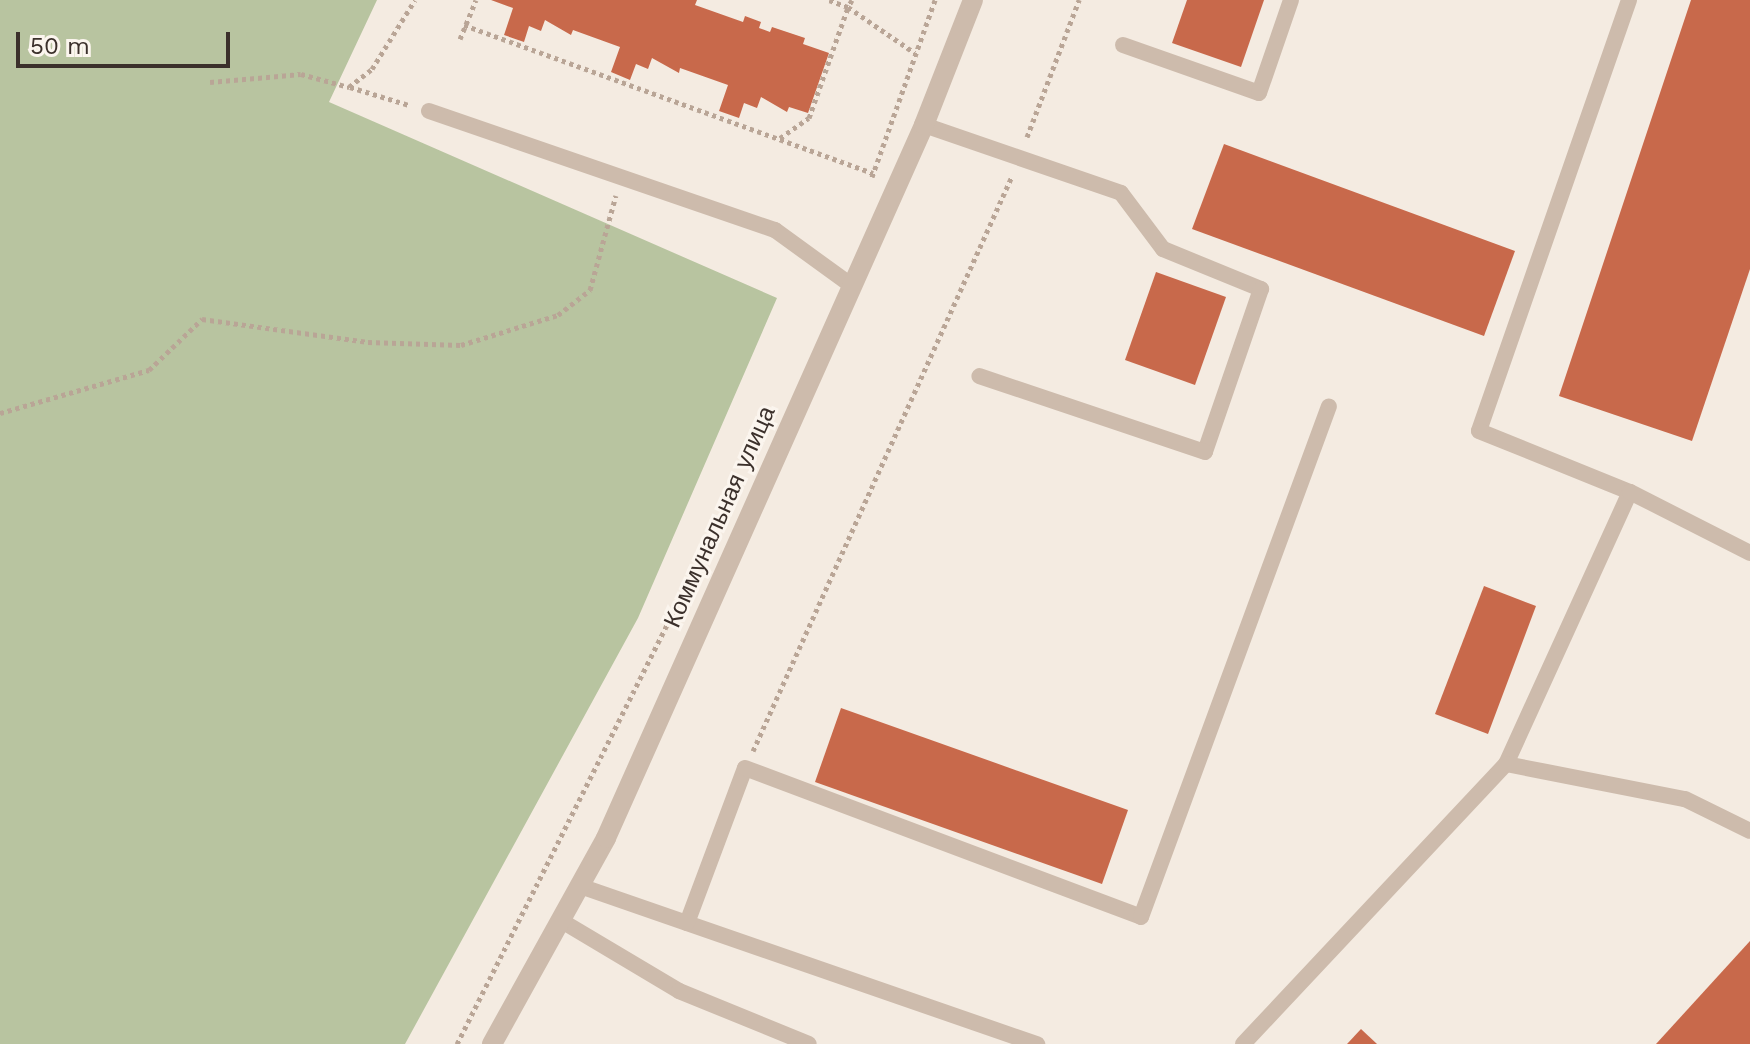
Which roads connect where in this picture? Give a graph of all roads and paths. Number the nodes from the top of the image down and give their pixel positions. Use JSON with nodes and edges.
{"nodes":[{"id":1,"x":415,"y":0,"type":"edge"},
{"id":2,"x":476,"y":0,"type":"edge"},
{"id":3,"x":829,"y":0,"type":"edge"},
{"id":4,"x":852,"y":0,"type":"edge"},
{"id":5,"x":935,"y":0,"type":"edge"},
{"id":6,"x":973,"y":0,"type":"edge"},
{"id":7,"x":1079,"y":0,"type":"edge"},
{"id":8,"x":1291,"y":0,"type":"edge"},
{"id":9,"x":1629,"y":0,"type":"edge"},
{"id":10,"x":848,"y":7,"type":"junction"},
{"id":11,"x":464,"y":25,"type":"junction"},
{"id":12,"x":460,"y":39,"type":"dead end"},
{"id":13,"x":1123,"y":45,"type":"dead end"},
{"id":14,"x":915,"y":53,"type":"junction"},
{"id":15,"x":210,"y":82,"type":"dead end"},
{"id":16,"x":349,"y":87,"type":"junction"},
{"id":17,"x":429,"y":111,"type":"joint"},
{"id":18,"x":924,"y":125,"type":"junction"},
{"id":19,"x":779,"y":139,"type":"junction"},
{"id":20,"x":1019,"y":158,"type":"junction"},
{"id":21,"x":873,"y":173,"type":"junction"},
{"id":22,"x":622,"y":177,"type":"junction"},
{"id":23,"x":869,"y":184,"type":"dead end"},
{"id":24,"x":852,"y":286,"type":"junction"},
{"id":25,"x":979,"y":376,"type":"dead end"},
{"id":26,"x":1329,"y":406,"type":"dead end"},
{"id":27,"x":0,"y":413,"type":"edge"},
{"id":28,"x":1630,"y":492,"type":"junction"},
{"id":29,"x":712,"y":535,"type":"dead end"},
{"id":30,"x":1750,"y":553,"type":"edge"},
{"id":31,"x":1506,"y":764,"type":"junction"},
{"id":32,"x":745,"y":768,"type":"junction"},
{"id":33,"x":1750,"y":831,"type":"edge"},
{"id":34,"x":580,"y":886,"type":"junction"},
{"id":35,"x":560,"y":920,"type":"junction"},
{"id":36,"x":687,"y":923,"type":"junction"},
{"id":37,"x":457,"y":1044,"type":"edge"},
{"id":38,"x":492,"y":1044,"type":"edge"},
{"id":39,"x":809,"y":1044,"type":"edge"},
{"id":40,"x":1037,"y":1044,"type":"edge"},
{"id":41,"x":1243,"y":1044,"type":"edge"}],
"edges":[{"from":1,"to":16,"type":"path"},
{"from":2,"to":11,"type":"path"},
{"from":3,"to":10,"type":"path"},
{"from":4,"to":10,"type":"path"},
{"from":5,"to":14,"type":"path"},
{"from":6,"to":18,"type":"street","name":"Коммунальная улица"},
{"from":7,"to":20,"type":"path"},
{"from":8,"to":13,"type":"lane"},
{"from":9,"to":28,"type":"lane"},
{"from":10,"to":14,"type":"path"},
{"from":10,"to":19,"type":"path"},
{"from":11,"to":12,"type":"path"},
{"from":11,"to":19,"type":"path"},
{"from":14,"to":21,"type":"path"},
{"from":15,"to":16,"type":"path"},
{"from":16,"to":17,"type":"path"},
{"from":17,"to":22,"type":"lane"},
{"from":18,"to":20,"type":"lane"},
{"from":18,"to":24,"type":"street","name":"Коммунальная улица"},
{"from":19,"to":21,"type":"path"},
{"from":20,"to":25,"type":"lane"},
{"from":20,"to":32,"type":"path"},
{"from":21,"to":23,"type":"path"},
{"from":22,"to":24,"type":"lane"},
{"from":22,"to":27,"type":"path"},
{"from":24,"to":34,"type":"street","name":"Коммунальная улица"},
{"from":26,"to":32,"type":"lane"},
{"from":28,"to":30,"type":"lane"},
{"from":28,"to":31,"type":"lane"},
{"from":29,"to":37,"type":"path"},
{"from":31,"to":33,"type":"lane"},
{"from":31,"to":41,"type":"lane"},
{"from":32,"to":36,"type":"lane"},
{"from":34,"to":35,"type":"street","name":"Коммунальная улица"},
{"from":34,"to":36,"type":"lane"},
{"from":35,"to":38,"type":"street","name":"Коммунальная улица"},
{"from":35,"to":39,"type":"lane"},
{"from":36,"to":40,"type":"lane"}]}
